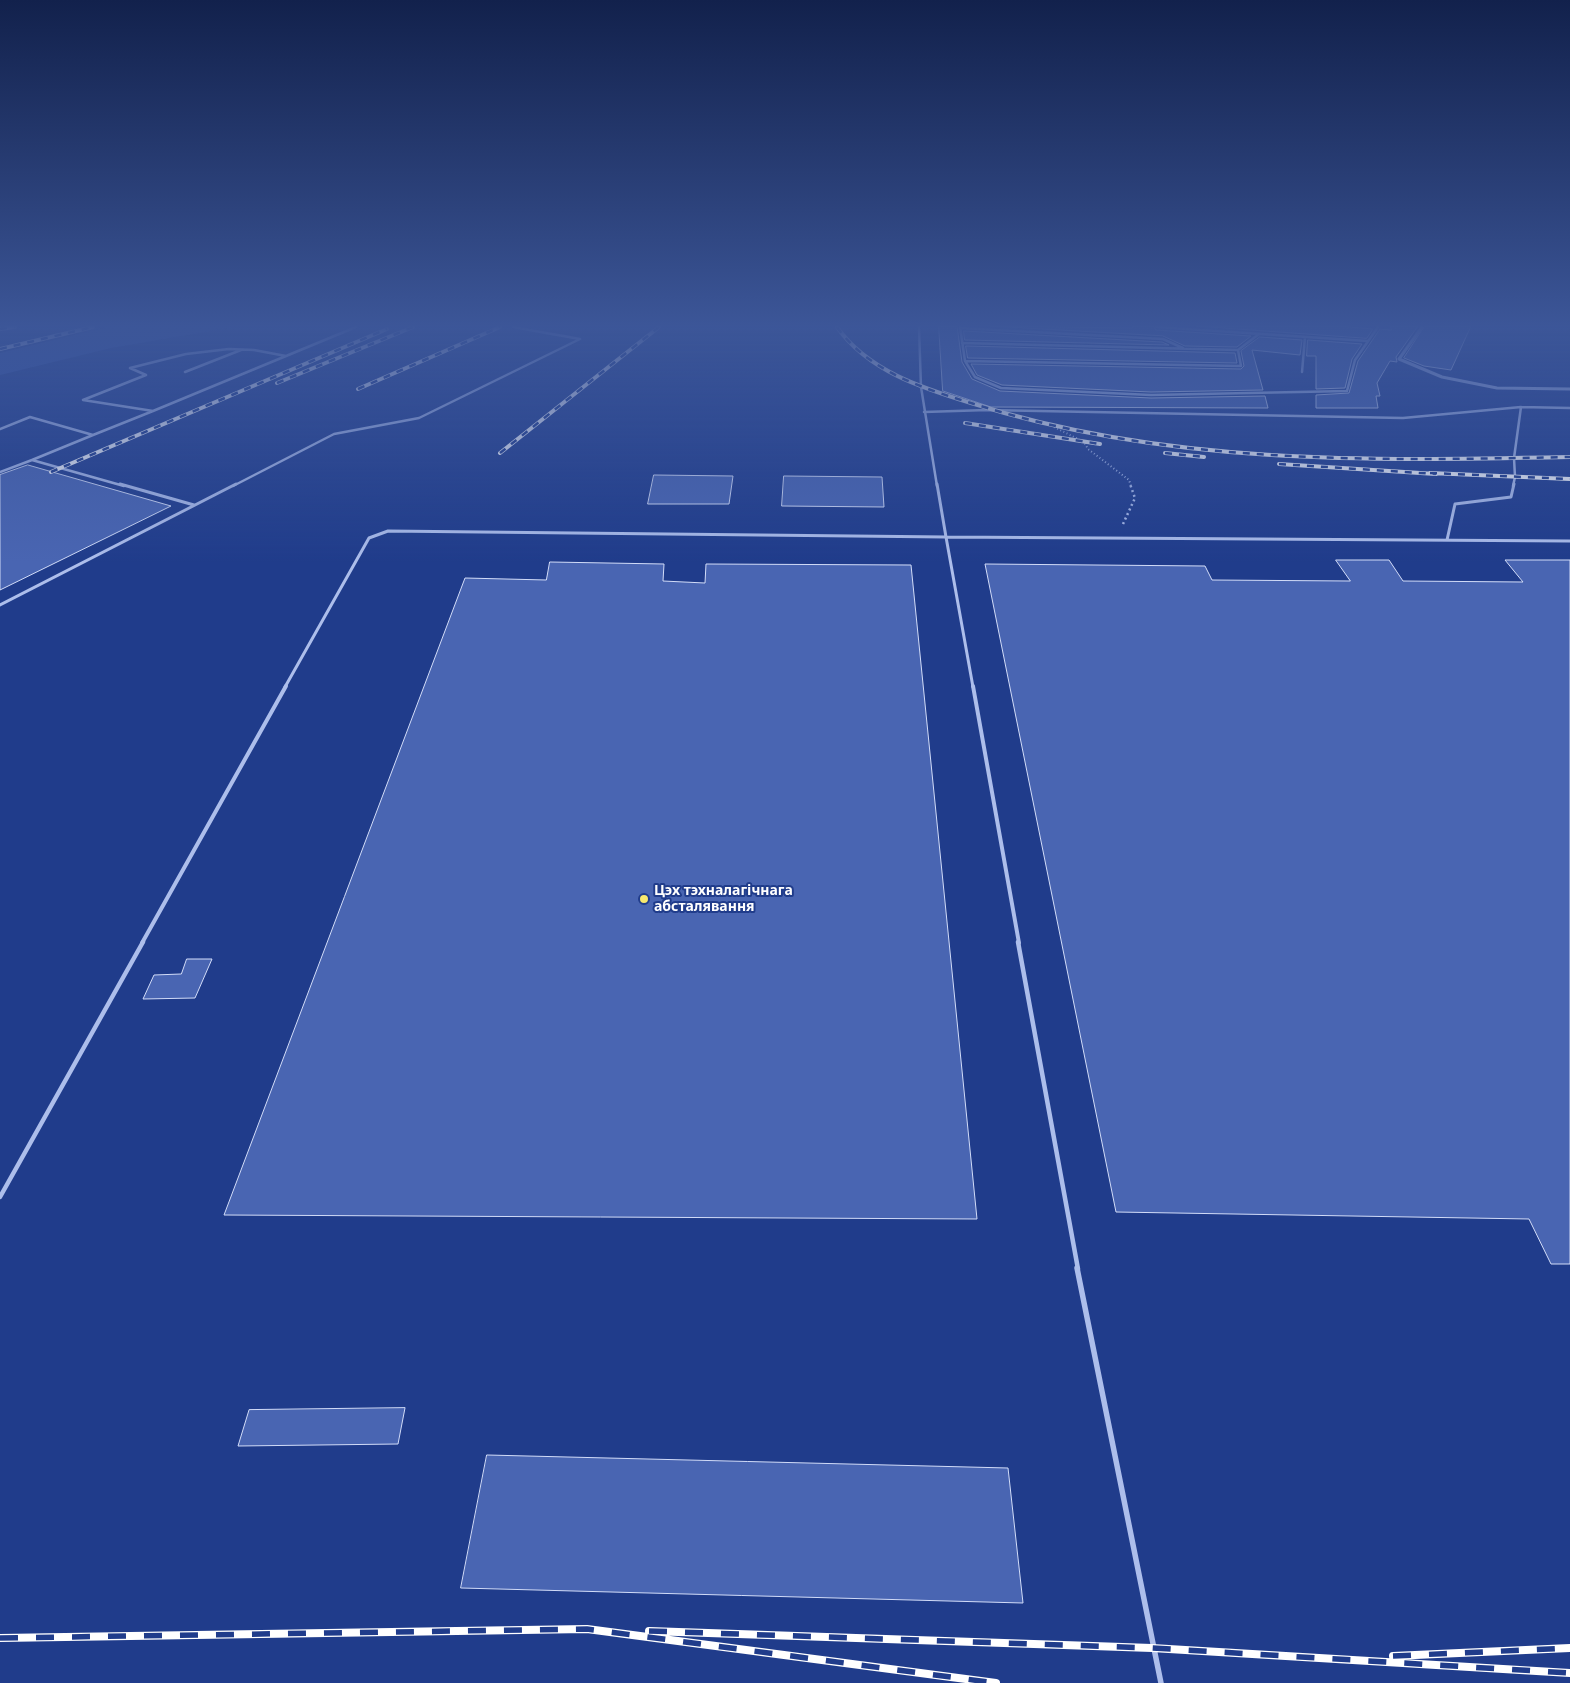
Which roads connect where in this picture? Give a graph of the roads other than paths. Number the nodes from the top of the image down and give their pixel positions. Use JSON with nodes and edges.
{"nodes":[{"id":1,"x":119,"y":406,"type":"edge"},
{"id":2,"x":166,"y":406,"type":"edge"},
{"id":3,"x":444,"y":406,"type":"edge"},
{"id":4,"x":923,"y":406,"type":"edge"},
{"id":5,"x":1521,"y":407,"type":"junction"},
{"id":6,"x":1570,"y":408,"type":"edge"},
{"id":7,"x":153,"y":411,"type":"junction"},
{"id":8,"x":924,"y":412,"type":"junction"},
{"id":9,"x":0,"y":429,"type":"edge"},
{"id":10,"x":92,"y":435,"type":"junction"},
{"id":11,"x":32,"y":460,"type":"junction"},
{"id":12,"x":0,"y":472,"type":"edge"},
{"id":13,"x":194,"y":505,"type":"junction"},
{"id":14,"x":946,"y":538,"type":"junction"},
{"id":15,"x":1447,"y":540,"type":"junction"},
{"id":16,"x":1570,"y":541,"type":"edge"},
{"id":17,"x":0,"y":604,"type":"edge"},
{"id":18,"x":0,"y":1197,"type":"edge"},
{"id":19,"x":1161,"y":1683,"type":"edge"}],
"edges":[{"from":1,"to":7,"type":"lane"},
{"from":2,"to":7,"type":"lane"},
{"from":3,"to":13,"type":"lane"},
{"from":4,"to":8,"type":"lane"},
{"from":5,"to":6,"type":"lane"},
{"from":5,"to":8,"type":"lane"},
{"from":5,"to":15,"type":"lane"},
{"from":7,"to":10,"type":"lane"},
{"from":8,"to":14,"type":"lane"},
{"from":9,"to":10,"type":"lane"},
{"from":10,"to":11,"type":"lane"},
{"from":11,"to":12,"type":"lane"},
{"from":11,"to":13,"type":"lane"},
{"from":13,"to":17,"type":"lane"},
{"from":14,"to":15,"type":"lane"},
{"from":14,"to":18,"type":"lane"},
{"from":14,"to":19,"type":"lane"},
{"from":15,"to":16,"type":"lane"}]}
